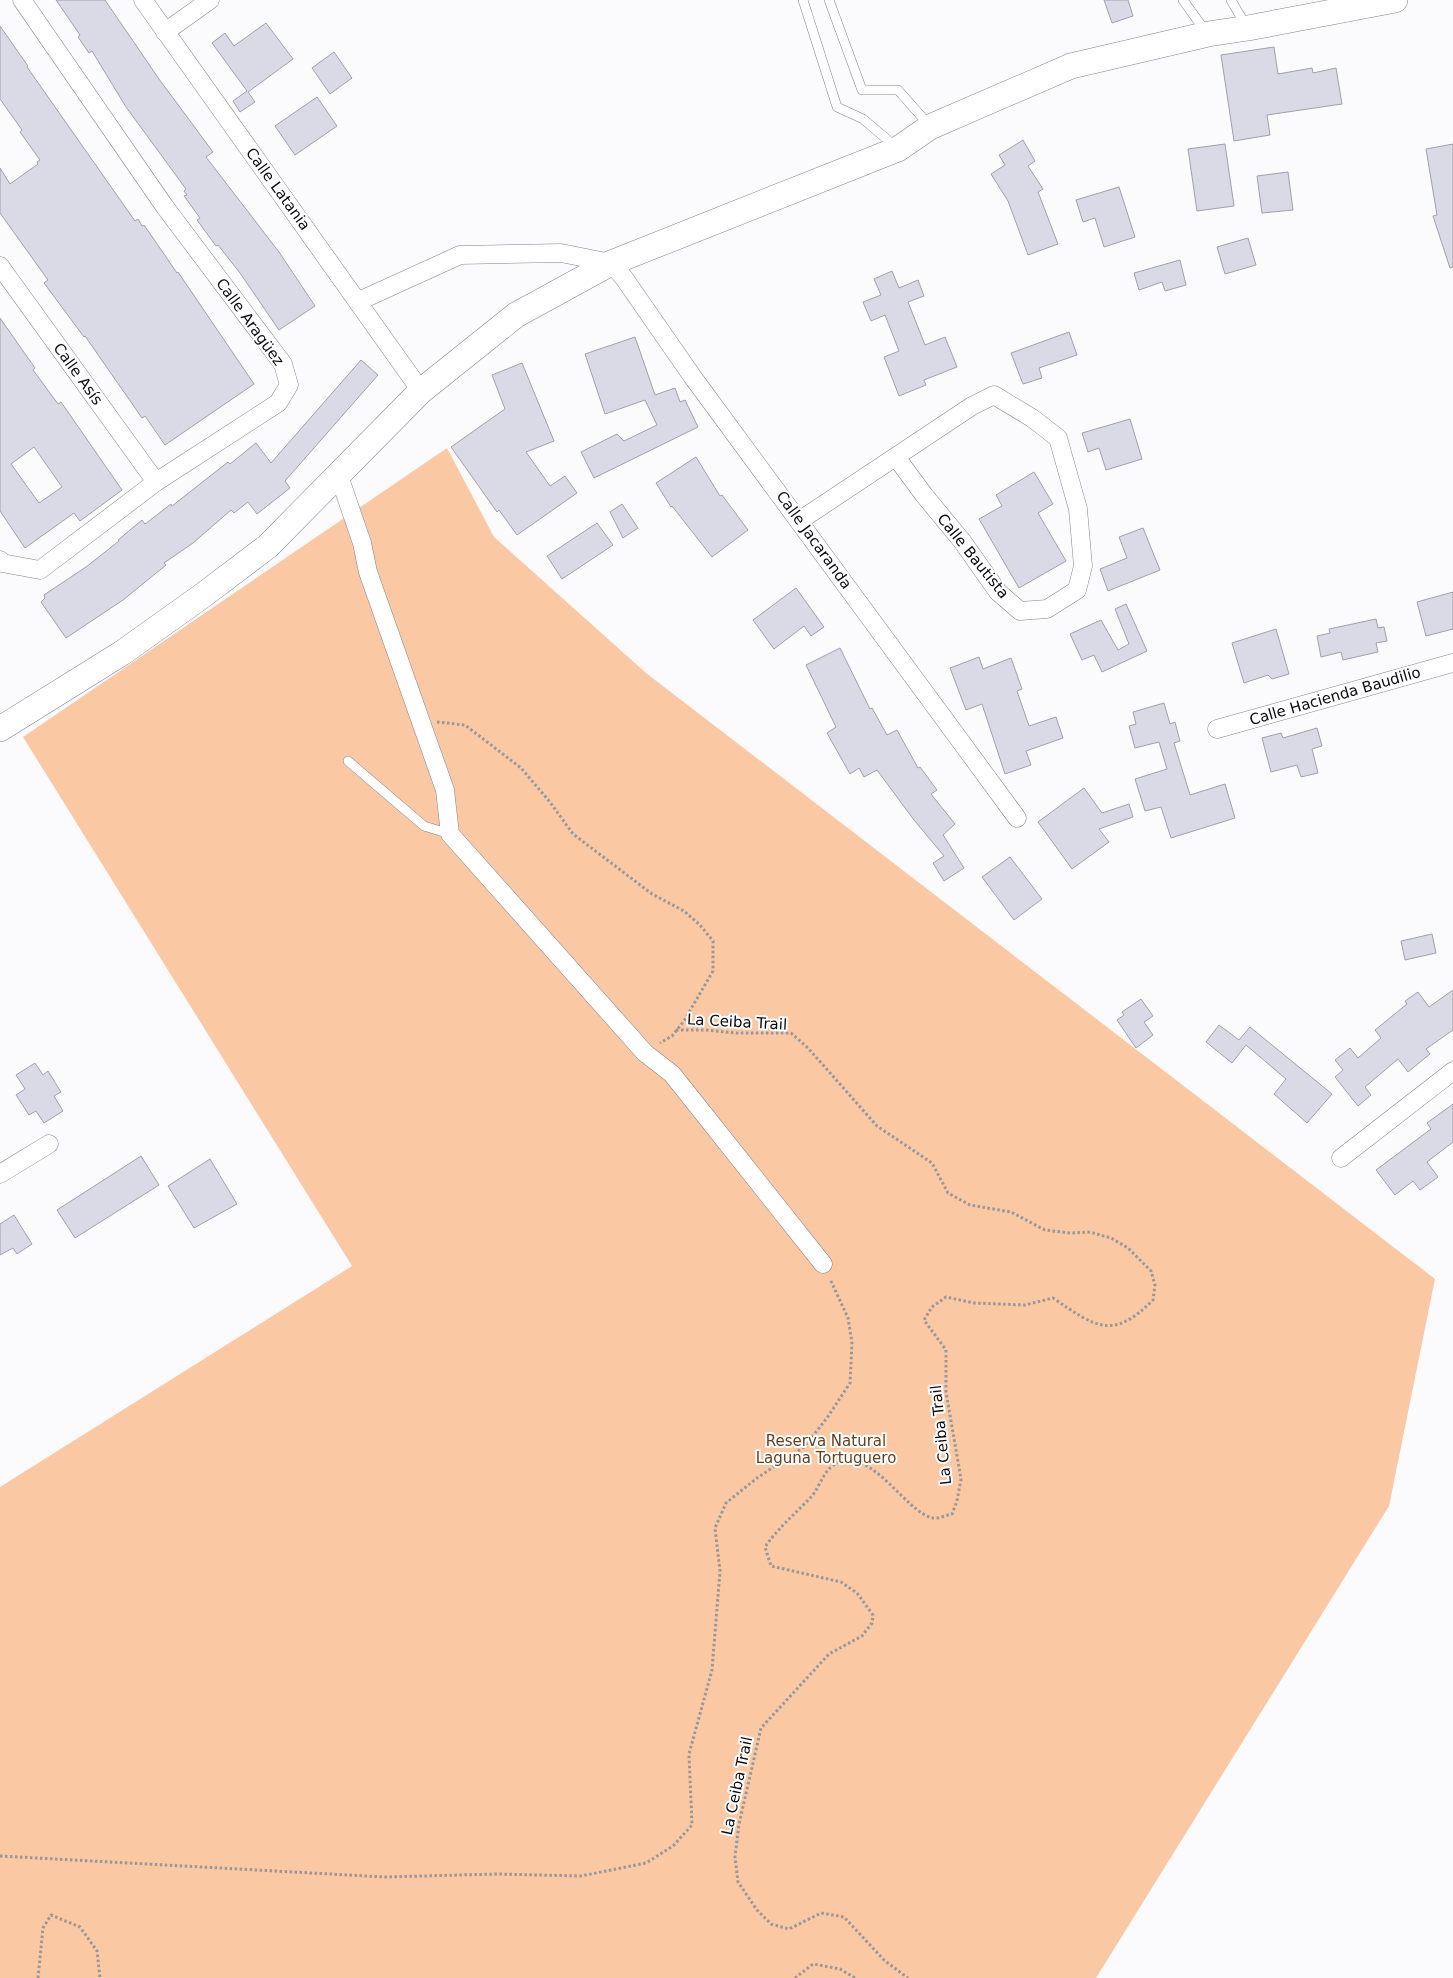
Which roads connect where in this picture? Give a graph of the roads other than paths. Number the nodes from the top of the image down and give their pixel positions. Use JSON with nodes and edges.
{"nodes":[{"id":1,"x":22,"y":0,"type":"edge"},
{"id":2,"x":143,"y":0,"type":"edge"},
{"id":3,"x":210,"y":0,"type":"edge"},
{"id":4,"x":803,"y":0,"type":"edge"},
{"id":5,"x":830,"y":0,"type":"edge"},
{"id":6,"x":1183,"y":0,"type":"edge"},
{"id":7,"x":1231,"y":0,"type":"edge"},
{"id":8,"x":1395,"y":0,"type":"edge"},
{"id":9,"x":1248,"y":28,"type":"junction"},
{"id":10,"x":165,"y":32,"type":"junction"},
{"id":11,"x":1208,"y":34,"type":"junction"},
{"id":12,"x":930,"y":127,"type":"junction"},
{"id":13,"x":898,"y":149,"type":"junction"},
{"id":14,"x":611,"y":263,"type":"junction"},
{"id":15,"x":0,"y":266,"type":"edge"},
{"id":16,"x":359,"y":301,"type":"junction"},
{"id":17,"x":421,"y":391,"type":"junction"},
{"id":18,"x":896,"y":457,"type":"junction"},
{"id":19,"x":338,"y":473,"type":"junction"},
{"id":20,"x":156,"y":482,"type":"junction"},
{"id":21,"x":799,"y":521,"type":"junction"},
{"id":22,"x":1,"y":562,"type":"edge"},
{"id":23,"x":1453,"y":663,"type":"edge"},
{"id":24,"x":0,"y":729,"type":"edge"},
{"id":25,"x":1217,"y":729,"type":"dead end"},
{"id":26,"x":348,"y":761,"type":"dead end"},
{"id":27,"x":1017,"y":818,"type":"dead end"},
{"id":28,"x":450,"y":834,"type":"junction"},
{"id":29,"x":1453,"y":1071,"type":"edge"},
{"id":30,"x":49,"y":1144,"type":"dead end"},
{"id":31,"x":1341,"y":1158,"type":"dead end"},
{"id":32,"x":0,"y":1174,"type":"edge"},
{"id":33,"x":823,"y":1264,"type":"road end"}],
"edges":[{"from":1,"to":20,"type":"street","name":"Calle Aragüez"},
{"from":2,"to":10,"type":"street","name":"Calle Latania"},
{"from":3,"to":10,"type":"street"},
{"from":4,"to":13,"type":"lane"},
{"from":5,"to":12,"type":"lane"},
{"from":6,"to":11,"type":"lane"},
{"from":7,"to":9,"type":"lane"},
{"from":8,"to":9,"type":"street"},
{"from":9,"to":11,"type":"street"},
{"from":10,"to":16,"type":"street","name":"Calle Latania"},
{"from":11,"to":12,"type":"street"},
{"from":12,"to":13,"type":"street"},
{"from":13,"to":14,"type":"street"},
{"from":14,"to":16,"type":"street"},
{"from":14,"to":17,"type":"street"},
{"from":14,"to":21,"type":"street","name":"Calle Jacaranda"},
{"from":15,"to":20,"type":"street","name":"Calle Asís"},
{"from":16,"to":17,"type":"street","name":"Calle Latania"},
{"from":17,"to":19,"type":"street"},
{"from":18,"to":18,"type":"street","name":"Calle Bautista"},
{"from":18,"to":21,"type":"street","name":"Calle Bautista"},
{"from":19,"to":24,"type":"street"},
{"from":19,"to":28,"type":"street"},
{"from":20,"to":22,"type":"street","name":"Calle Aragüez"},
{"from":21,"to":27,"type":"street","name":"Calle Jacaranda"},
{"from":23,"to":25,"type":"street","name":"Calle Hacienda Baudilio"},
{"from":26,"to":28,"type":"lane"},
{"from":28,"to":33,"type":"street"},
{"from":29,"to":31,"type":"street"},
{"from":30,"to":32,"type":"street"}]}
